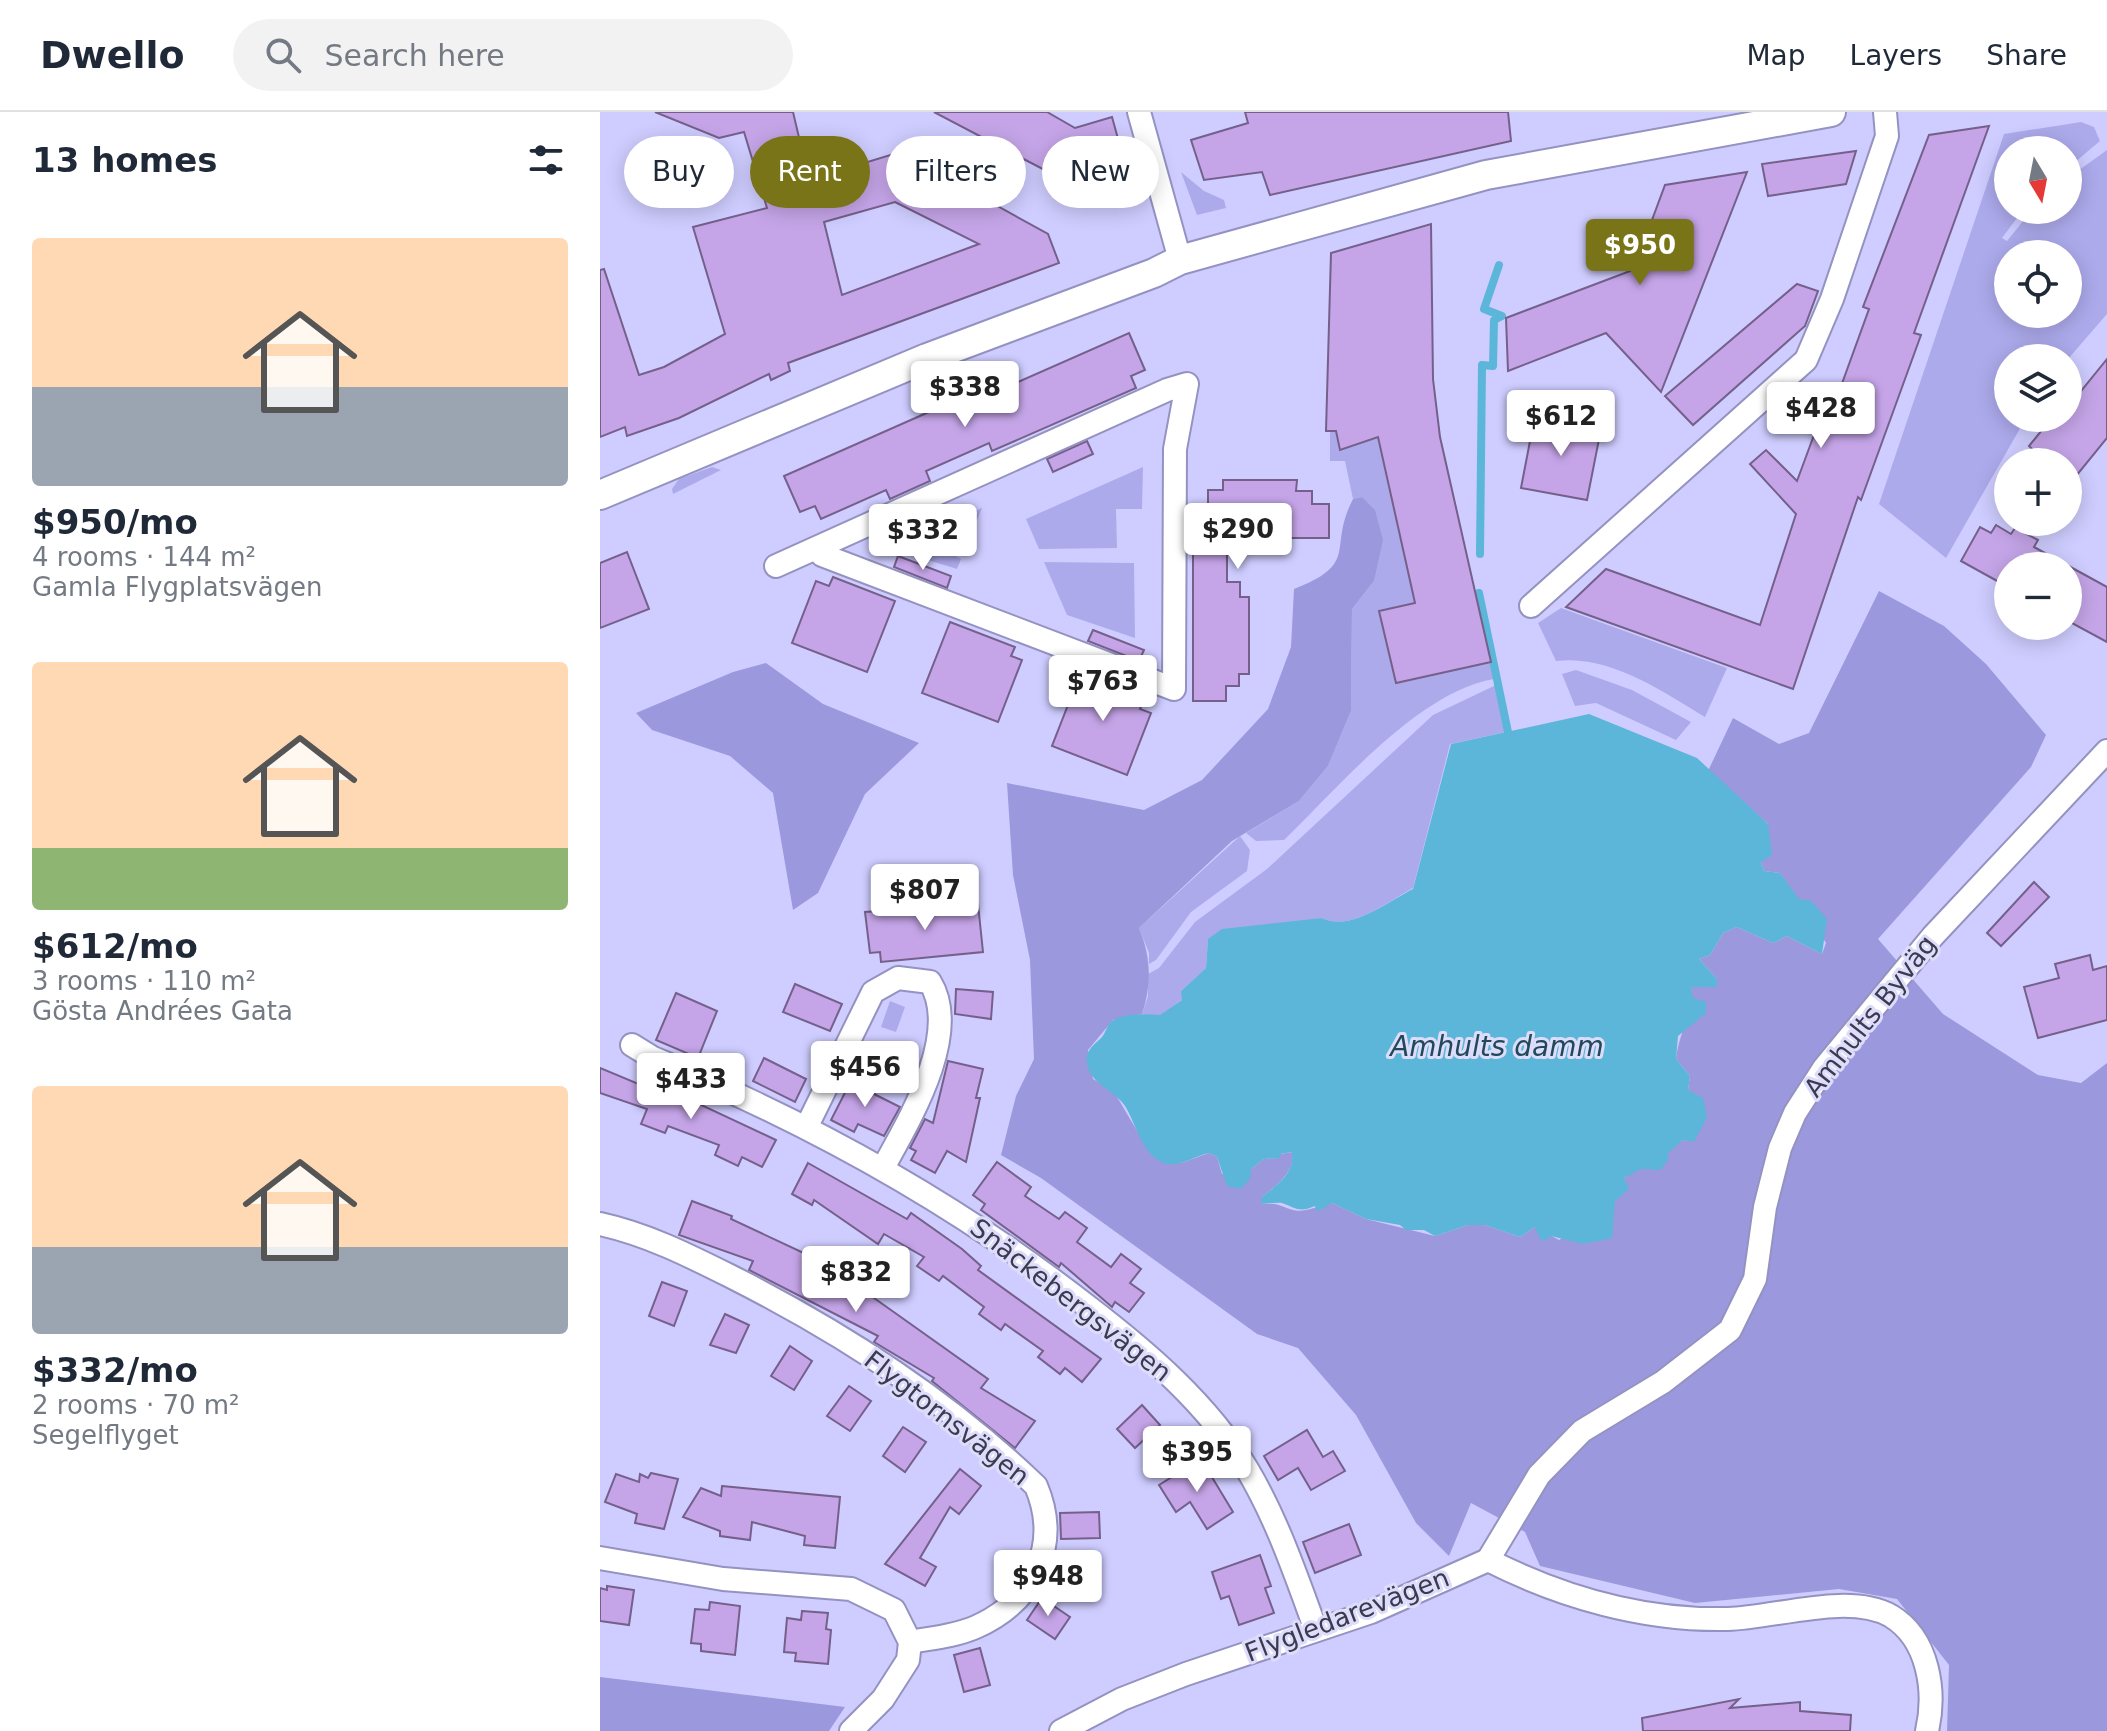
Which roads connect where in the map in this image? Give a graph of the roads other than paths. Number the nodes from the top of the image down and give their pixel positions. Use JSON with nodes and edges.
{"nodes":[{"id":1,"x":1139,"y":112,"type":"edge"},
{"id":2,"x":1831,"y":112,"type":"edge"},
{"id":3,"x":1885,"y":112,"type":"edge"},
{"id":4,"x":1180,"y":260,"type":"junction"},
{"id":5,"x":600,"y":495,"type":"edge"},
{"id":6,"x":817,"y":549,"type":"junction"},
{"id":7,"x":776,"y":566,"type":"dead end"},
{"id":8,"x":1531,"y":606,"type":"dead end"},
{"id":9,"x":2107,"y":751,"type":"edge"},
{"id":10,"x":632,"y":1045,"type":"dead end"},
{"id":11,"x":807,"y":1126,"type":"junction"},
{"id":12,"x":883,"y":1168,"type":"junction"},
{"id":13,"x":600,"y":1224,"type":"edge"},
{"id":14,"x":600,"y":1558,"type":"edge"},
{"id":15,"x":1488,"y":1560,"type":"junction"},
{"id":16,"x":1316,"y":1630,"type":"junction"},
{"id":17,"x":910,"y":1642,"type":"junction"},
{"id":18,"x":851,"y":1731,"type":"edge"},
{"id":19,"x":1061,"y":1731,"type":"edge"},
{"id":20,"x":1927,"y":1731,"type":"edge"}],
"edges":[{"from":1,"to":4,"type":"street"},
{"from":2,"to":4,"type":"street"},
{"from":3,"to":8,"type":"street"},
{"from":4,"to":5,"type":"street"},
{"from":6,"to":6,"type":"street"},
{"from":6,"to":7,"type":"street"},
{"from":9,"to":15,"type":"street","name":"Amhults Byväg"},
{"from":10,"to":11,"type":"street","name":"Snäckebergsvägen"},
{"from":11,"to":12,"type":"street","name":"Snäckebergsvägen"},
{"from":11,"to":12,"type":"street"},
{"from":12,"to":16,"type":"street","name":"Snäckebergsvägen"},
{"from":13,"to":17,"type":"street","name":"Flygtornsvägen"},
{"from":14,"to":17,"type":"street"},
{"from":15,"to":16,"type":"street","name":"Flygledarevägen"},
{"from":15,"to":20,"type":"street"},
{"from":16,"to":19,"type":"street","name":"Flygledarevägen"},
{"from":17,"to":18,"type":"street"}]}
